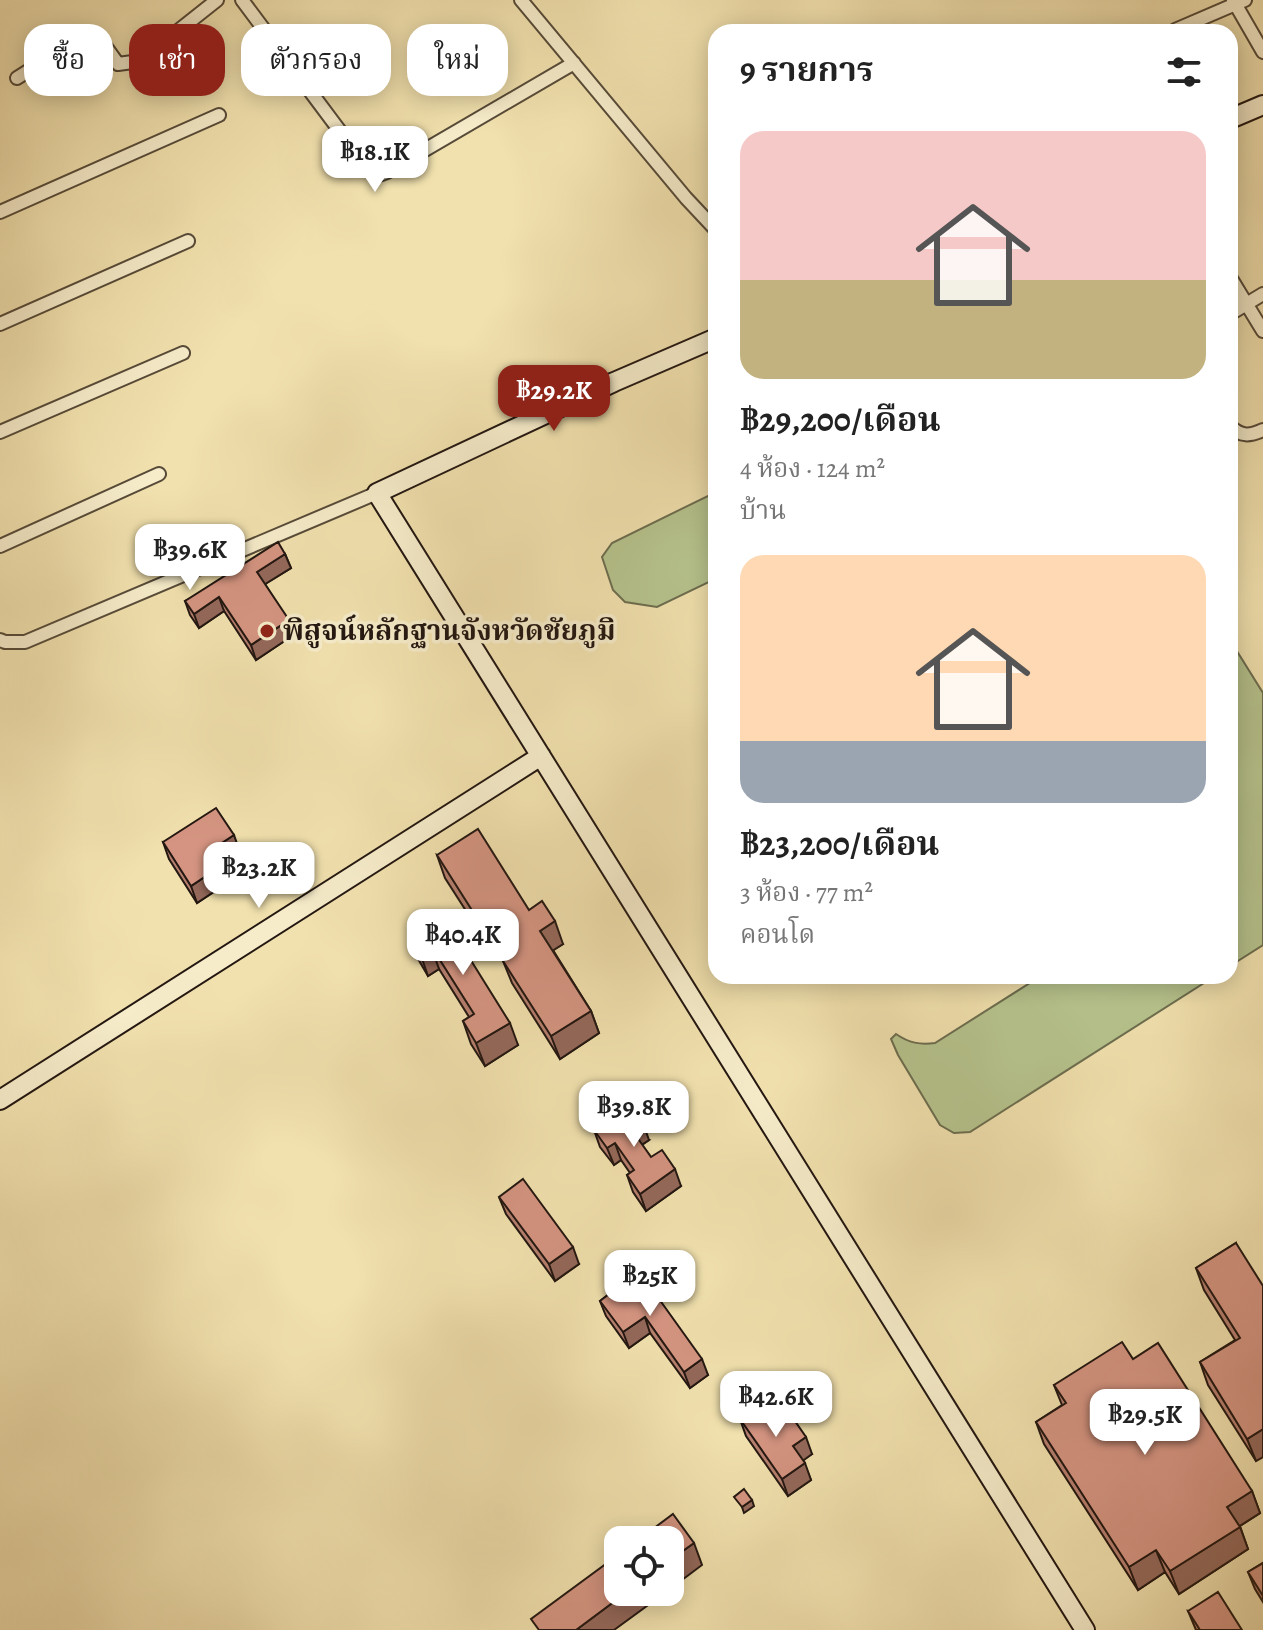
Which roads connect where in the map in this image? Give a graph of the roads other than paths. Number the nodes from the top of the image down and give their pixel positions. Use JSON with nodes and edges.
{"nodes":[{"id":1,"x":217,"y":0,"type":"edge"},
{"id":2,"x":242,"y":0,"type":"edge"},
{"id":3,"x":521,"y":0,"type":"edge"},
{"id":4,"x":1238,"y":1,"type":"edge"},
{"id":5,"x":1188,"y":24,"type":"edge"},
{"id":6,"x":1263,"y":52,"type":"edge"},
{"id":7,"x":574,"y":63,"type":"junction"},
{"id":8,"x":17,"y":78,"type":"dead end"},
{"id":9,"x":1263,"y":105,"type":"edge"},
{"id":10,"x":219,"y":115,"type":"dead end"},
{"id":11,"x":1238,"y":116,"type":"edge"},
{"id":12,"x":0,"y":212,"type":"edge"},
{"id":13,"x":708,"y":221,"type":"edge"},
{"id":14,"x":188,"y":241,"type":"dead end"},
{"id":15,"x":1238,"y":290,"type":"edge"},
{"id":16,"x":1263,"y":294,"type":"edge"},
{"id":17,"x":1247,"y":304,"type":"junction"},
{"id":18,"x":1238,"y":309,"type":"edge"},
{"id":19,"x":0,"y":324,"type":"edge"},
{"id":20,"x":1263,"y":331,"type":"edge"},
{"id":21,"x":708,"y":341,"type":"edge"},
{"id":22,"x":183,"y":353,"type":"dead end"},
{"id":23,"x":1263,"y":430,"type":"edge"},
{"id":24,"x":0,"y":432,"type":"edge"},
{"id":25,"x":1238,"y":433,"type":"edge"},
{"id":26,"x":159,"y":474,"type":"dead end"},
{"id":27,"x":377,"y":493,"type":"junction"},
{"id":28,"x":0,"y":546,"type":"edge"},
{"id":29,"x":0,"y":640,"type":"edge"},
{"id":30,"x":541,"y":756,"type":"junction"},
{"id":31,"x":0,"y":1100,"type":"edge"},
{"id":32,"x":1085,"y":1630,"type":"edge"}],
"edges":[{"from":1,"to":8,"type":"street"},
{"from":2,"to":7,"type":"street"},
{"from":3,"to":7,"type":"street"},
{"from":4,"to":5,"type":"street"},
{"from":4,"to":6,"type":"street"},
{"from":7,"to":13,"type":"street"},
{"from":9,"to":11,"type":"street"},
{"from":10,"to":12,"type":"street"},
{"from":14,"to":19,"type":"street"},
{"from":15,"to":17,"type":"street"},
{"from":16,"to":17,"type":"street"},
{"from":17,"to":18,"type":"street"},
{"from":17,"to":20,"type":"street"},
{"from":21,"to":27,"type":"street"},
{"from":22,"to":24,"type":"street"},
{"from":23,"to":25,"type":"street"},
{"from":26,"to":28,"type":"street"},
{"from":27,"to":29,"type":"street"},
{"from":27,"to":30,"type":"street"},
{"from":30,"to":31,"type":"street"},
{"from":30,"to":32,"type":"street"}]}
